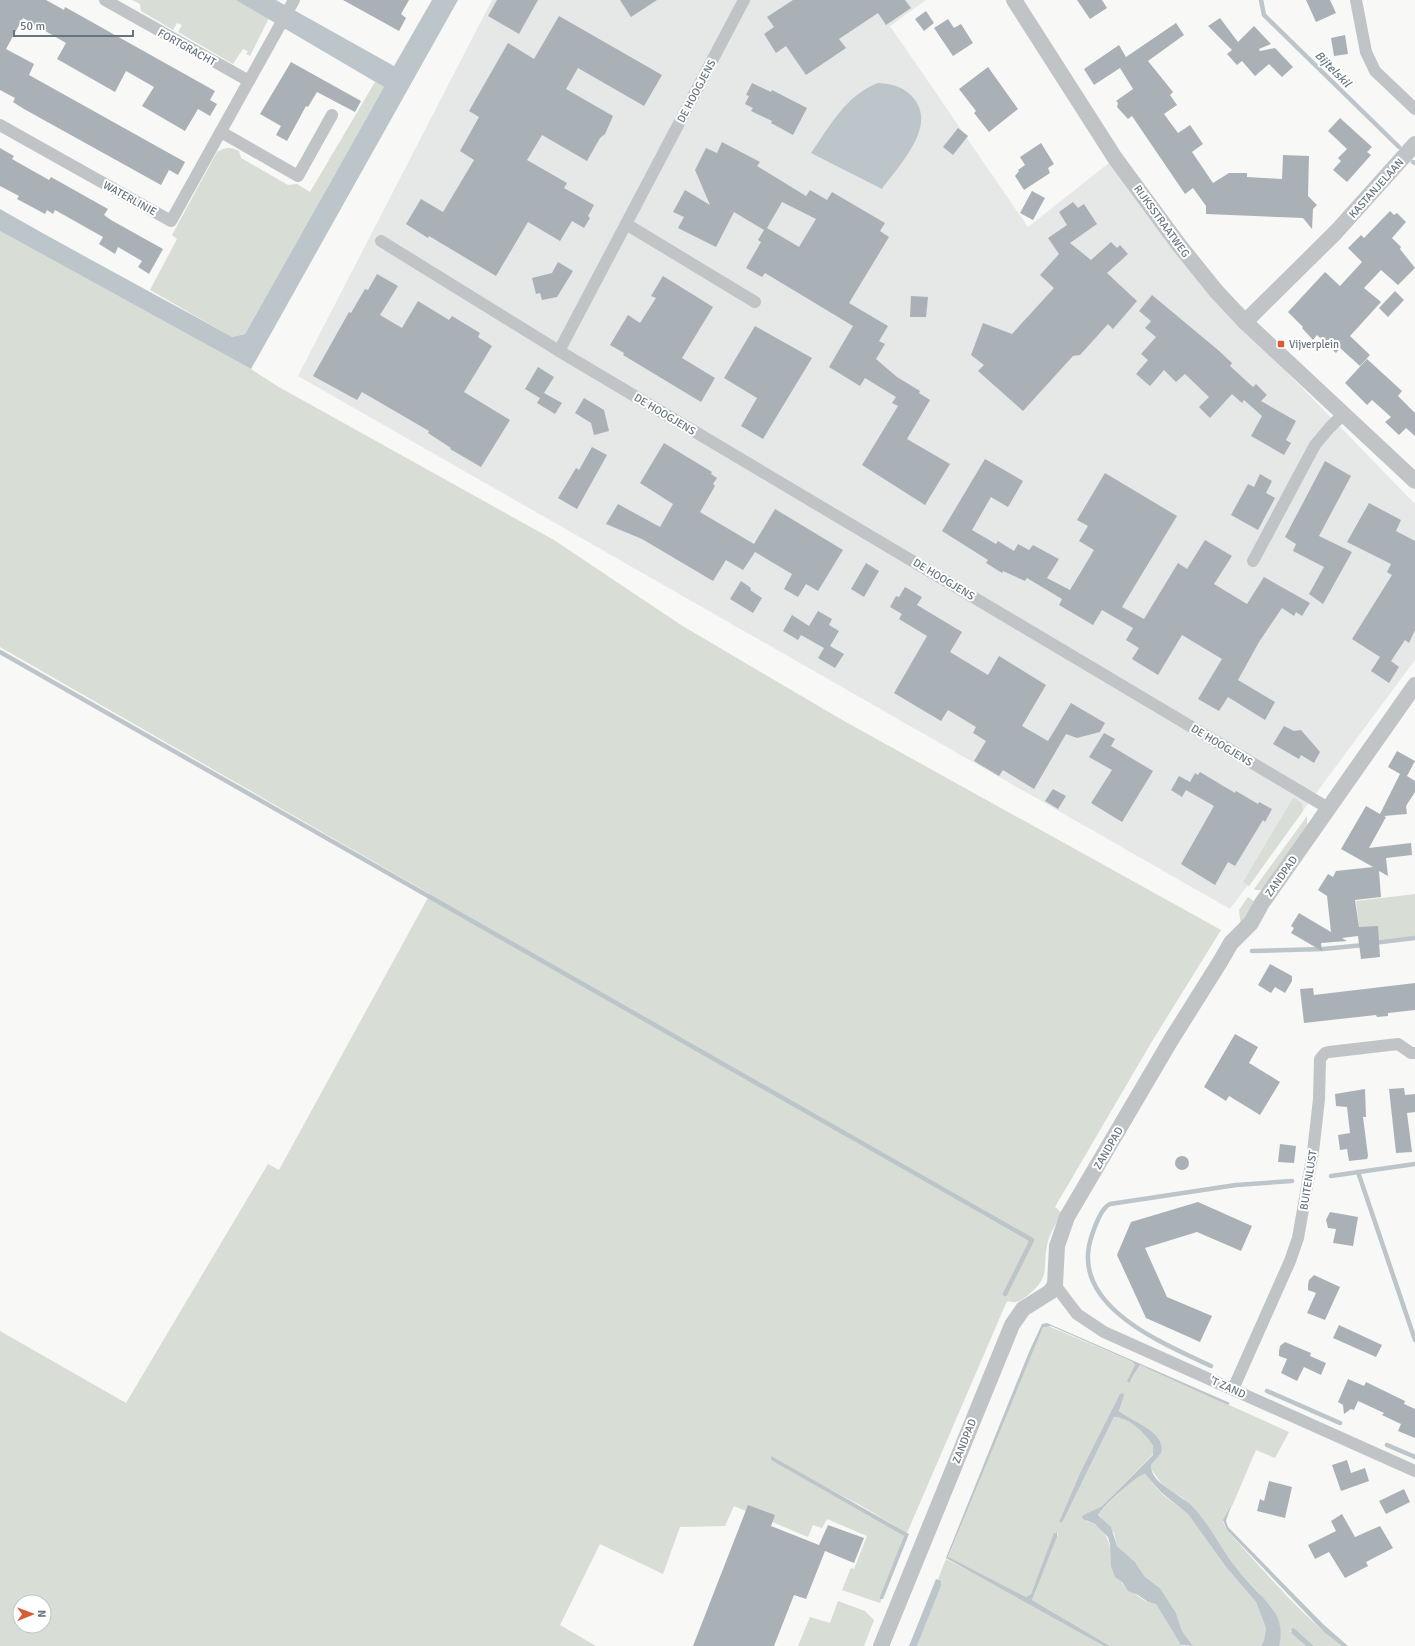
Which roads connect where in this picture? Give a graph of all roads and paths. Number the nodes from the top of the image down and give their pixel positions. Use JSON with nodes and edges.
{"nodes":[{"id":1,"x":105,"y":0,"type":"edge"},
{"id":2,"x":294,"y":0,"type":"edge"},
{"id":3,"x":744,"y":0,"type":"edge"},
{"id":4,"x":1014,"y":0,"type":"edge"},
{"id":5,"x":1356,"y":0,"type":"edge"},
{"id":6,"x":249,"y":81,"type":"junction"},
{"id":7,"x":1415,"y":109,"type":"edge"},
{"id":8,"x":332,"y":115,"type":"dead end"},
{"id":9,"x":0,"y":125,"type":"edge"},
{"id":10,"x":221,"y":132,"type":"junction"},
{"id":11,"x":1415,"y":144,"type":"edge"},
{"id":12,"x":626,"y":224,"type":"junction"},
{"id":13,"x":381,"y":241,"type":"dead end"},
{"id":14,"x":756,"y":302,"type":"dead end"},
{"id":15,"x":1246,"y":322,"type":"junction"},
{"id":16,"x":559,"y":350,"type":"junction"},
{"id":17,"x":1344,"y":414,"type":"junction"},
{"id":18,"x":1415,"y":481,"type":"edge"},
{"id":19,"x":1253,"y":561,"type":"dead end"},
{"id":20,"x":1415,"y":685,"type":"edge"},
{"id":21,"x":1328,"y":808,"type":"junction"},
{"id":22,"x":1415,"y":1053,"type":"edge"},
{"id":23,"x":1055,"y":1285,"type":"junction"},
{"id":24,"x":1233,"y":1389,"type":"junction"},
{"id":25,"x":1415,"y":1471,"type":"edge"},
{"id":26,"x":881,"y":1646,"type":"edge"}],
"edges":[{"from":1,"to":6,"type":"street","name":"FORTGRACHT"},
{"from":2,"to":6,"type":"street","name":"WATERLINIE"},
{"from":3,"to":12,"type":"street","name":"DE HOOGJENS"},
{"from":4,"to":15,"type":"street","name":"RIJKSSTRAATWEG"},
{"from":5,"to":7,"type":"street"},
{"from":6,"to":10,"type":"street","name":"WATERLINIE"},
{"from":8,"to":10,"type":"street"},
{"from":9,"to":10,"type":"street","name":"WATERLINIE"},
{"from":11,"to":15,"type":"street","name":"KASTANJELAAN"},
{"from":12,"to":14,"type":"street"},
{"from":12,"to":16,"type":"street","name":"DE HOOGJENS"},
{"from":13,"to":16,"type":"street","name":"DE HOOGJENS"},
{"from":15,"to":17,"type":"street","name":"RIJKSSTRAATWEG"},
{"from":16,"to":21,"type":"street","name":"DE HOOGJENS"},
{"from":17,"to":18,"type":"street","name":"RIJKSSTRAATWEG"},
{"from":17,"to":19,"type":"street"},
{"from":20,"to":21,"type":"street","name":"ZANDPAD"},
{"from":21,"to":23,"type":"street","name":"ZANDPAD"},
{"from":22,"to":24,"type":"street","name":"BUITENLUST"},
{"from":23,"to":24,"type":"street","name":"'T ZAND"},
{"from":23,"to":26,"type":"street","name":"ZANDPAD"},
{"from":24,"to":25,"type":"street","name":"'T ZAND"}]}
